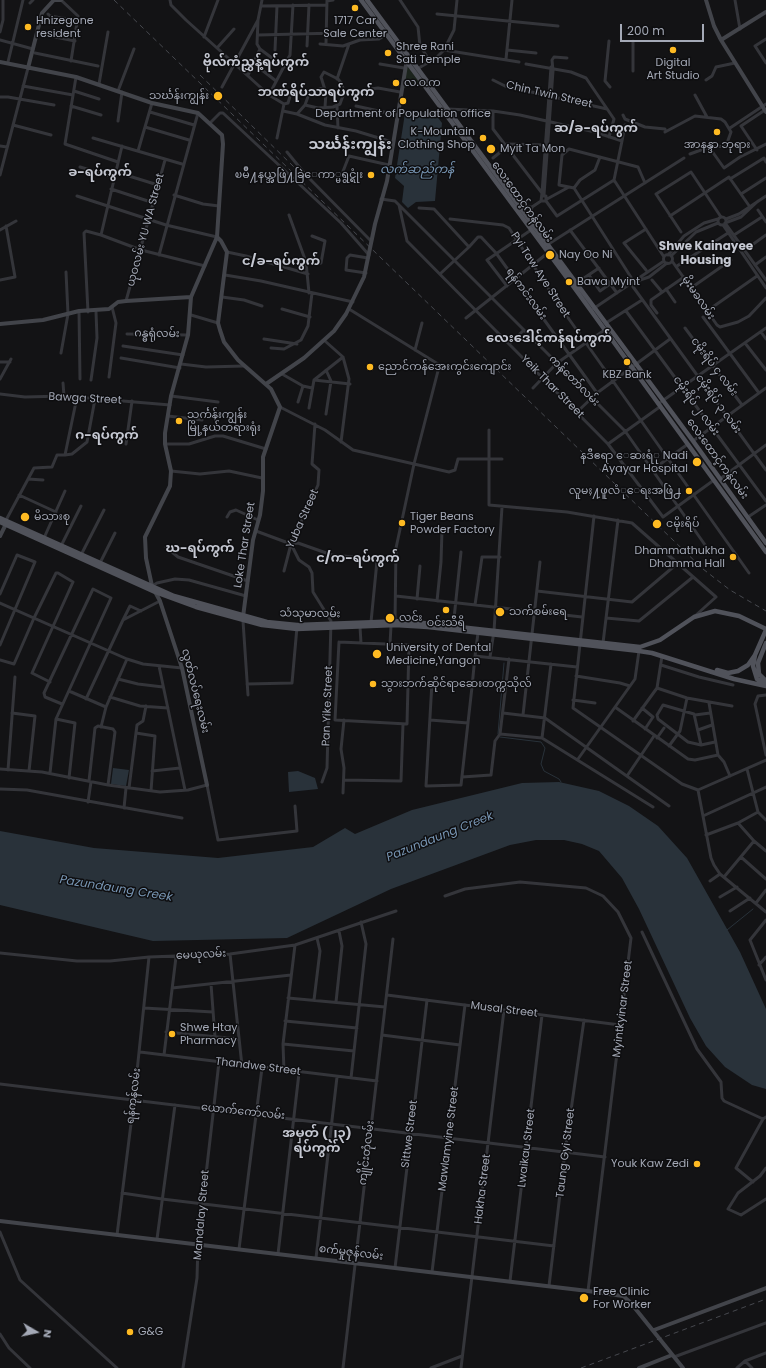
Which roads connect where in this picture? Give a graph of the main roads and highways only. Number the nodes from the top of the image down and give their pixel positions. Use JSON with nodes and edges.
{"nodes":[{"id":1,"x":365,"y":1,"type":"edge"},
{"id":2,"x":512,"y":199,"type":"junction"},
{"id":3,"x":525,"y":218,"type":"junction"},
{"id":4,"x":546,"y":245,"type":"junction"},
{"id":5,"x":574,"y":284,"type":"junction"},
{"id":6,"x":634,"y":367,"type":"junction"},
{"id":7,"x":693,"y":441,"type":"junction"},
{"id":8,"x":688,"y":444,"type":"junction"},
{"id":9,"x":706,"y":464,"type":"junction"},
{"id":10,"x":0,"y":518,"type":"edge"},
{"id":11,"x":5,"y":522,"type":"edge"},
{"id":12,"x":766,"y":543,"type":"edge"},
{"id":13,"x":766,"y":552,"type":"edge"},
{"id":14,"x":99,"y":565,"type":"junction"},
{"id":15,"x":243,"y":619,"type":"junction"},
{"id":16,"x":371,"y":625,"type":"junction"},
{"id":17,"x":331,"y":627,"type":"junction"},
{"id":18,"x":453,"y":628,"type":"junction"},
{"id":19,"x":766,"y":630,"type":"edge"},
{"id":20,"x":494,"y":633,"type":"junction"},
{"id":21,"x":766,"y":643,"type":"edge"},
{"id":22,"x":639,"y":649,"type":"junction"},
{"id":23,"x":757,"y":656,"type":"junction"},
{"id":24,"x":693,"y":666,"type":"junction"},
{"id":25,"x":766,"y":681,"type":"edge"},
{"id":26,"x":766,"y":685,"type":"edge"}],
"edges":[{"from":1,"to":2,"type":"main road","name":"လေးထောင့်ကန်လမ်း"},
{"from":2,"to":3,"type":"main road","name":"လေးထောင့်ကန်လမ်း"},
{"from":2,"to":3,"type":"main road","name":"လေးထောင့်ကန်လမ်း"},
{"from":3,"to":4,"type":"main road","name":"လေးထောင့်ကန်လမ်း"},
{"from":3,"to":4,"type":"main road","name":"လေးထောင့်ကန်လမ်း"},
{"from":4,"to":5,"type":"main road","name":"လေးထောင့်ကန်လမ်း"},
{"from":5,"to":6,"type":"main road","name":"လေးထောင့်ကန်လမ်း"},
{"from":5,"to":6,"type":"main road","name":"လေးထောင့်ကန်လမ်း"},
{"from":6,"to":7,"type":"main road","name":"လေးထောင့်ကန်လမ်း"},
{"from":6,"to":8,"type":"main road","name":"လေးထောင့်ကန်လမ်း"},
{"from":7,"to":8,"type":"main road"},
{"from":7,"to":9,"type":"main road","name":"လေးထောင့်ကန်လမ်း"},
{"from":8,"to":9,"type":"main road","name":"လေးထောင့်ကန်လမ်း"},
{"from":9,"to":12,"type":"main road","name":"လေးထောင့်ကန်လမ်း"},
{"from":9,"to":13,"type":"main road","name":"လေးထောင့်ကန်လမ်း"},
{"from":10,"to":11,"type":"main road","name":"သံသုမာလမ်း"},
{"from":11,"to":14,"type":"main road","name":"သံသုမာလမ်း"},
{"from":14,"to":15,"type":"main road","name":"သံသုမာလမ်း"},
{"from":14,"to":15,"type":"main road","name":"သံသုမာလမ်း"},
{"from":15,"to":17,"type":"main road","name":"သံသုမာလမ်း"},
{"from":16,"to":17,"type":"main road","name":"သံသုမာလမ်း"},
{"from":16,"to":17,"type":"main road","name":"သံသုမာလမ်း"},
{"from":16,"to":18,"type":"main road","name":"သံသုမာလမ်း"},
{"from":18,"to":20,"type":"main road","name":"သံသုမာလမ်း"},
{"from":18,"to":20,"type":"main road","name":"သံသုမာလမ်း"},
{"from":19,"to":22,"type":"main road","name":"သံသုမာလမ်း"},
{"from":19,"to":23,"type":"main road"},
{"from":20,"to":22,"type":"main road","name":"သံသုမာလမ်း"},
{"from":21,"to":23,"type":"main road"},
{"from":22,"to":24,"type":"main road","name":"သံသုမာလမ်း"},
{"from":23,"to":24,"type":"main road"},
{"from":23,"to":25,"type":"main road"},
{"from":23,"to":26,"type":"main road"},
{"from":24,"to":26,"type":"main road"}]}
